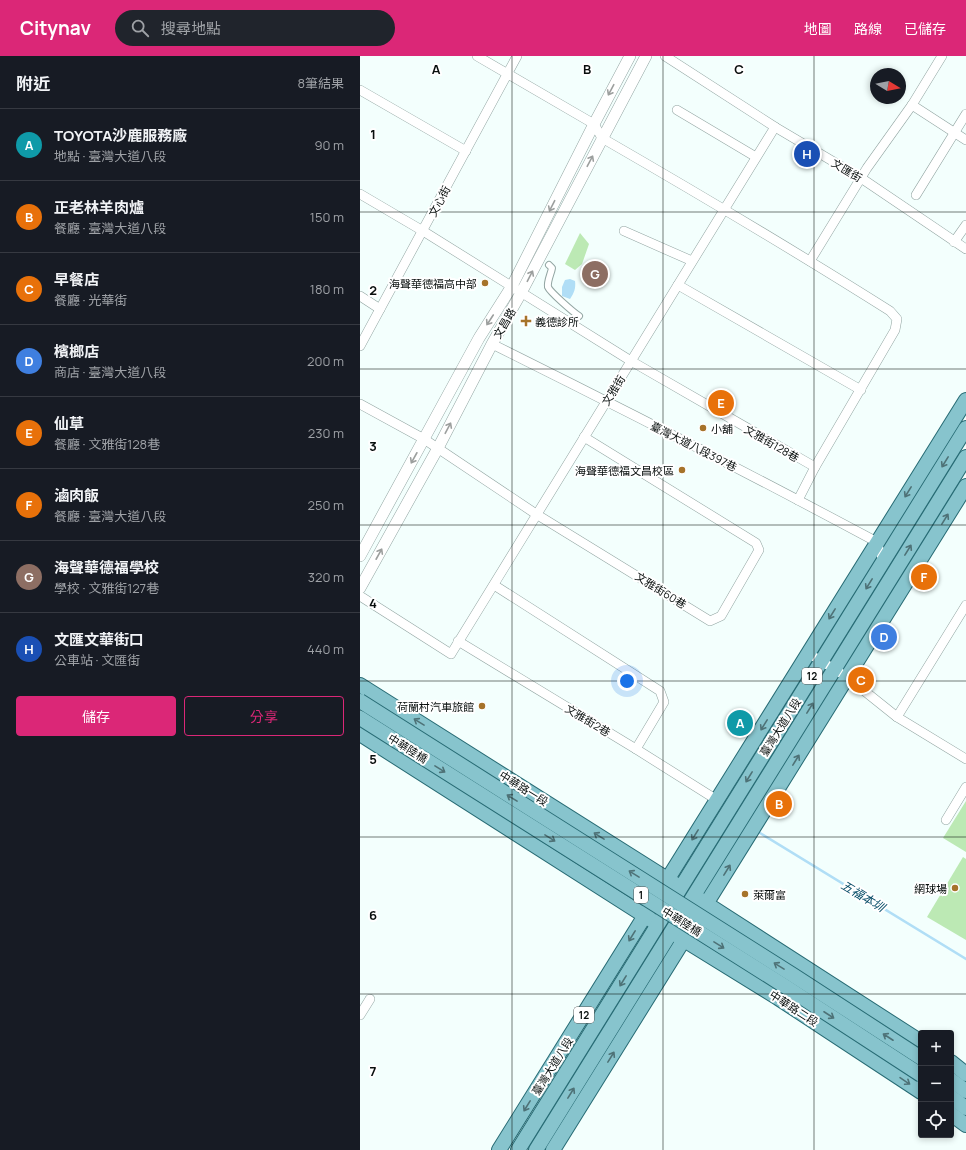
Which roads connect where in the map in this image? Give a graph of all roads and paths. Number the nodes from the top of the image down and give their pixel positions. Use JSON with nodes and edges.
{"nodes":[{"id":1,"x":477,"y":56,"type":"edge"},
{"id":2,"x":518,"y":56,"type":"edge"},
{"id":3,"x":630,"y":56,"type":"edge"},
{"id":4,"x":646,"y":56,"type":"edge"},
{"id":5,"x":665,"y":56,"type":"edge"},
{"id":6,"x":942,"y":56,"type":"edge"},
{"id":7,"x":507,"y":74,"type":"junction"},
{"id":8,"x":360,"y":90,"type":"edge"},
{"id":9,"x":912,"y":104,"type":"junction"},
{"id":10,"x":677,"y":110,"type":"dead end"},
{"id":11,"x":966,"y":114,"type":"edge"},
{"id":12,"x":594,"y":124,"type":"junction"},
{"id":13,"x":775,"y":127,"type":"junction"},
{"id":14,"x":955,"y":133,"type":"junction"},
{"id":15,"x":602,"y":138,"type":"junction"},
{"id":16,"x":966,"y":140,"type":"edge"},
{"id":17,"x":466,"y":151,"type":"junction"},
{"id":18,"x":756,"y":157,"type":"junction"},
{"id":19,"x":861,"y":178,"type":"junction"},
{"id":20,"x":360,"y":194,"type":"edge"},
{"id":21,"x":916,"y":195,"type":"dead end"},
{"id":22,"x":724,"y":209,"type":"junction"},
{"id":23,"x":966,"y":225,"type":"edge"},
{"id":24,"x":423,"y":231,"type":"junction"},
{"id":25,"x":624,"y":231,"type":"dead end"},
{"id":26,"x":954,"y":242,"type":"junction"},
{"id":27,"x":966,"y":249,"type":"edge"},
{"id":28,"x":692,"y":261,"type":"junction"},
{"id":29,"x":810,"y":261,"type":"junction"},
{"id":30,"x":549,"y":265,"type":"dead end"},
{"id":31,"x":678,"y":285,"type":"junction"},
{"id":32,"x":517,"y":290,"type":"junction"},
{"id":33,"x":360,"y":296,"type":"edge"},
{"id":34,"x":380,"y":309,"type":"junction"},
{"id":35,"x":578,"y":316,"type":"dead end"},
{"id":36,"x":492,"y":344,"type":"junction"},
{"id":37,"x":360,"y":346,"type":"edge"},
{"id":38,"x":631,"y":361,"type":"junction"},
{"id":39,"x":860,"y":390,"type":"junction"},
{"id":40,"x":606,"y":401,"type":"junction"},
{"id":41,"x":965,"y":402,"type":"edge"},
{"id":42,"x":360,"y":404,"type":"edge"},
{"id":43,"x":966,"y":428,"type":"edge"},
{"id":44,"x":584,"y":437,"type":"junction"},
{"id":45,"x":424,"y":439,"type":"junction"},
{"id":46,"x":438,"y":448,"type":"junction"},
{"id":47,"x":966,"y":457,"type":"edge"},
{"id":48,"x":815,"y":467,"type":"junction"},
{"id":49,"x":966,"y":486,"type":"edge"},
{"id":50,"x":798,"y":500,"type":"junction"},
{"id":51,"x":536,"y":514,"type":"junction"},
{"id":52,"x":877,"y":542,"type":"junction"},
{"id":53,"x":360,"y":556,"type":"edge"},
{"id":54,"x":883,"y":561,"type":"junction"},
{"id":55,"x":494,"y":585,"type":"junction"},
{"id":56,"x":360,"y":588,"type":"edge"},
{"id":57,"x":360,"y":596,"type":"edge"},
{"id":58,"x":966,"y":605,"type":"edge"},
{"id":59,"x":458,"y":641,"type":"junction"},
{"id":60,"x":808,"y":653,"type":"junction"},
{"id":61,"x":821,"y":661,"type":"junction"},
{"id":62,"x":834,"y":669,"type":"junction"},
{"id":63,"x":847,"y":677,"type":"junction"},
{"id":64,"x":360,"y":685,"type":"edge"},
{"id":65,"x":360,"y":702,"type":"edge"},
{"id":66,"x":360,"y":718,"type":"edge"},
{"id":67,"x":897,"y":718,"type":"junction"},
{"id":68,"x":360,"y":734,"type":"edge"},
{"id":69,"x":636,"y":749,"type":"junction"},
{"id":70,"x":966,"y":760,"type":"edge"},
{"id":71,"x":966,"y":787,"type":"edge"},
{"id":72,"x":717,"y":800,"type":"junction"},
{"id":73,"x":946,"y":820,"type":"dead end"},
{"id":74,"x":668,"y":880,"type":"junction"},
{"id":75,"x":687,"y":892,"type":"junction"},
{"id":76,"x":706,"y":904,"type":"junction"},
{"id":77,"x":645,"y":916,"type":"junction"},
{"id":78,"x":665,"y":928,"type":"junction"},
{"id":79,"x":684,"y":940,"type":"junction"},
{"id":80,"x":370,"y":999,"type":"dead end"},
{"id":81,"x":360,"y":1015,"type":"edge"},
{"id":82,"x":918,"y":1040,"type":"edge"},
{"id":83,"x":918,"y":1056,"type":"edge"},
{"id":84,"x":954,"y":1064,"type":"edge"},
{"id":85,"x":918,"y":1073,"type":"edge"},
{"id":86,"x":966,"y":1074,"type":"edge"},
{"id":87,"x":954,"y":1082,"type":"edge"},
{"id":88,"x":918,"y":1090,"type":"edge"},
{"id":89,"x":966,"y":1091,"type":"edge"},
{"id":90,"x":954,"y":1099,"type":"edge"},
{"id":91,"x":966,"y":1108,"type":"edge"},
{"id":92,"x":954,"y":1116,"type":"edge"},
{"id":93,"x":966,"y":1125,"type":"edge"},
{"id":94,"x":499,"y":1150,"type":"edge"},
{"id":95,"x":518,"y":1150,"type":"edge"},
{"id":96,"x":536,"y":1150,"type":"edge"},
{"id":97,"x":553,"y":1150,"type":"edge"}],
"edges":[{"from":1,"to":7,"type":"street"},
{"from":2,"to":7,"type":"street","name":"文心街"},
{"from":3,"to":12,"type":"street","name":"文昌路","one_way":true},
{"from":4,"to":15,"type":"street","name":"文昌路"},
{"from":5,"to":13,"type":"street","name":"文匯街"},
{"from":6,"to":9,"type":"street"},
{"from":7,"to":12,"type":"street"},
{"from":7,"to":17,"type":"street","name":"文心街"},
{"from":8,"to":17,"type":"street"},
{"from":9,"to":14,"type":"street"},
{"from":9,"to":19,"type":"street"},
{"from":10,"to":18,"type":"street"},
{"from":11,"to":14,"type":"street"},
{"from":12,"to":15,"type":"street"},
{"from":12,"to":32,"type":"street","name":"文昌路","one_way":true},
{"from":13,"to":18,"type":"street","name":"文雅街"},
{"from":13,"to":19,"type":"street","name":"文匯街"},
{"from":14,"to":16,"type":"street"},
{"from":14,"to":21,"type":"street"},
{"from":15,"to":22,"type":"street"},
{"from":32,"to":15,"type":"street","name":"文昌路","one_way":true},
{"from":17,"to":24,"type":"street","name":"文心街"},
{"from":18,"to":22,"type":"street","name":"文雅街"},
{"from":19,"to":26,"type":"street","name":"文匯街"},
{"from":19,"to":29,"type":"street"},
{"from":20,"to":24,"type":"street","name":"文雅街128巷"},
{"from":22,"to":28,"type":"street","name":"文雅街"},
{"from":22,"to":29,"type":"street"},
{"from":23,"to":26,"type":"street"},
{"from":24,"to":32,"type":"street","name":"文雅街128巷"},
{"from":24,"to":34,"type":"street","name":"文心街"},
{"from":25,"to":28,"type":"street"},
{"from":26,"to":27,"type":"street","name":"文匯街"},
{"from":28,"to":31,"type":"street","name":"文雅街"},
{"from":29,"to":39,"type":"street"},
{"from":30,"to":35,"type":"street"},
{"from":31,"to":38,"type":"street","name":"文雅街"},
{"from":31,"to":39,"type":"street"},
{"from":32,"to":36,"type":"street","name":"文昌路"},
{"from":32,"to":38,"type":"street","name":"文雅街128巷"},
{"from":32,"to":45,"type":"street","name":"文昌路","one_way":true},
{"from":33,"to":34,"type":"street"},
{"from":34,"to":37,"type":"street","name":"文心街"},
{"from":36,"to":40,"type":"street","name":"臺灣大道八段397巷"},
{"from":46,"to":36,"type":"street","name":"文昌路","one_way":true},
{"from":38,"to":40,"type":"street","name":"文雅街"},
{"from":38,"to":48,"type":"street","name":"文雅街128巷"},
{"from":39,"to":48,"type":"street"},
{"from":40,"to":44,"type":"street","name":"文雅街"},
{"from":40,"to":50,"type":"street","name":"臺灣大道八段397巷"},
{"from":41,"to":52,"type":"main road","name":"臺灣大道八段","number":"12","one_way":true},
{"from":42,"to":45,"type":"street"},
{"from":43,"to":54,"type":"main road","name":"臺灣大道八段","number":"12","one_way":true},
{"from":44,"to":51,"type":"street","name":"文雅街"},
{"from":44,"to":51,"type":"street","name":"文雅街60巷"},
{"from":45,"to":46,"type":"street"},
{"from":45,"to":53,"type":"street","name":"文昌路","one_way":true},
{"from":46,"to":51,"type":"street"},
{"from":56,"to":46,"type":"street","name":"文昌路","one_way":true},
{"from":62,"to":47,"type":"main road","name":"臺灣大道八段","number":"12","one_way":true},
{"from":48,"to":50,"type":"street"},
{"from":63,"to":49,"type":"main road","name":"臺灣大道八段","number":"12","one_way":true},
{"from":50,"to":52,"type":"street","name":"臺灣大道八段397巷"},
{"from":51,"to":55,"type":"street","name":"文雅街"},
{"from":52,"to":54,"type":"street"},
{"from":52,"to":60,"type":"main road","name":"臺灣大道八段","number":"12","one_way":true},
{"from":54,"to":61,"type":"main road","name":"臺灣大道八段","number":"12","one_way":true},
{"from":55,"to":59,"type":"street","name":"文雅街"},
{"from":55,"to":69,"type":"street"},
{"from":57,"to":59,"type":"street","name":"文雅街"},
{"from":58,"to":67,"type":"street"},
{"from":59,"to":69,"type":"street","name":"文雅街2巷"},
{"from":60,"to":61,"type":"street"},
{"from":60,"to":72,"type":"main road","name":"臺灣大道八段","number":"12","one_way":true},
{"from":61,"to":62,"type":"street"},
{"from":61,"to":75,"type":"main road","name":"臺灣大道八段","number":"12","one_way":true},
{"from":62,"to":63,"type":"street"},
{"from":75,"to":62,"type":"main road","name":"臺灣大道八段","number":"12","one_way":true},
{"from":63,"to":67,"type":"street"},
{"from":76,"to":63,"type":"main road","name":"臺灣大道八段","number":"12","one_way":true},
{"from":74,"to":64,"type":"main road","name":"中華路一段","one_way":true},
{"from":83,"to":65,"type":"main road","name":"中華陸橋","number":"1","one_way":true,"bridge":true},
{"from":66,"to":85,"type":"main road","name":"中華陸橋","number":"1","one_way":true,"bridge":true},
{"from":67,"to":70,"type":"street"},
{"from":68,"to":77,"type":"main road","number":"1"},
{"from":69,"to":72,"type":"street","name":"文雅街2巷"},
{"from":71,"to":73,"type":"street"},
{"from":72,"to":74,"type":"main road","name":"臺灣大道八段","number":"12","one_way":true},
{"from":74,"to":75,"type":"main road","name":"中華路一段"},
{"from":74,"to":77,"type":"main road","name":"臺灣大道八段","number":"12"},
{"from":74,"to":78,"type":"main road","name":"臺灣大道八段","number":"12"},
{"from":75,"to":76,"type":"main road"},
{"from":75,"to":78,"type":"main road","name":"臺灣大道八段","number":"12"},
{"from":76,"to":78,"type":"main road","name":"臺灣大道八段","number":"12"},
{"from":76,"to":79,"type":"main road","name":"臺灣大道八段","number":"12"},
{"from":76,"to":82,"type":"main road"},
{"from":77,"to":78,"type":"main road","number":"1"},
{"from":77,"to":94,"type":"main road","name":"臺灣大道八段","number":"12","one_way":true},
{"from":78,"to":79,"type":"main road","name":"中華路二段","number":"1"},
{"from":78,"to":95,"type":"main road","name":"臺灣大道八段","number":"12","one_way":true},
{"from":96,"to":78,"type":"main road","name":"臺灣大道八段","number":"12","one_way":true},
{"from":79,"to":88,"type":"main road","name":"中華路二段","number":"1","one_way":true},
{"from":97,"to":79,"type":"main road","name":"臺灣大道八段","number":"12","one_way":true},
{"from":80,"to":81,"type":"street"},
{"from":84,"to":86,"type":"main road"},
{"from":87,"to":89,"type":"main road"},
{"from":90,"to":91,"type":"main road"},
{"from":92,"to":93,"type":"main road"}]}
